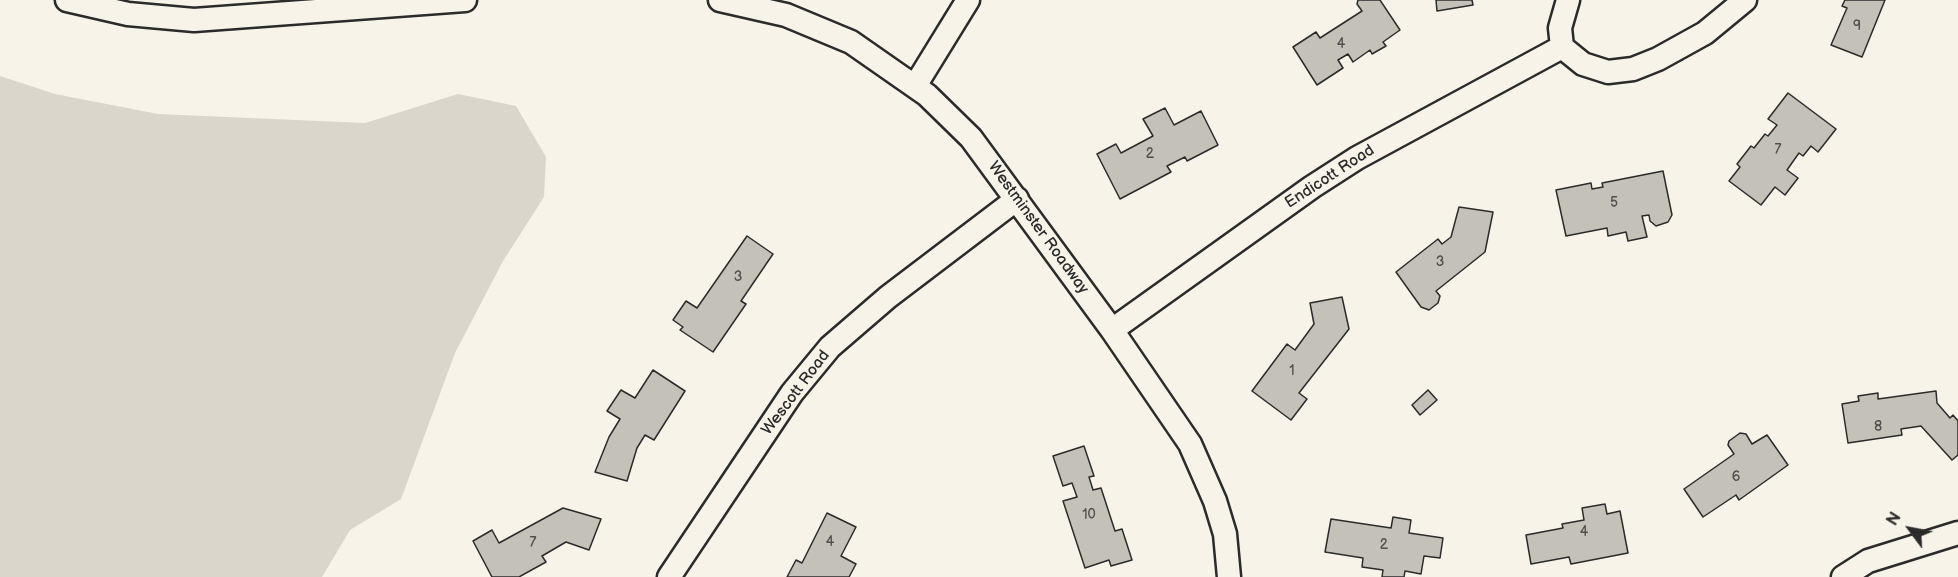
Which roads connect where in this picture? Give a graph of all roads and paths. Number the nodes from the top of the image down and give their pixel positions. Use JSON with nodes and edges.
{"nodes":[{"id":1,"x":67,"y":0,"type":"edge"},
{"id":2,"x":465,"y":0,"type":"edge"},
{"id":3,"x":720,"y":0,"type":"edge"},
{"id":4,"x":968,"y":0,"type":"edge"},
{"id":5,"x":1568,"y":0,"type":"edge"},
{"id":6,"x":1745,"y":0,"type":"edge"},
{"id":7,"x":1562,"y":47,"type":"junction"},
{"id":8,"x":915,"y":86,"type":"junction"},
{"id":9,"x":1017,"y":199,"type":"junction"},
{"id":10,"x":1112,"y":330,"type":"junction"},
{"id":11,"x":1958,"y":533,"type":"edge"},
{"id":12,"x":669,"y":577,"type":"edge"},
{"id":13,"x":1229,"y":577,"type":"edge"},
{"id":14,"x":1843,"y":577,"type":"edge"}],
"edges":[{"from":1,"to":2,"type":"street"},
{"from":3,"to":8,"type":"street","name":"Westminster Roadway"},
{"from":4,"to":8,"type":"street"},
{"from":5,"to":7,"type":"street"},
{"from":6,"to":7,"type":"street"},
{"from":7,"to":10,"type":"street","name":"Endicott Road"},
{"from":8,"to":9,"type":"street","name":"Westminster Roadway"},
{"from":9,"to":10,"type":"street","name":"Westminster Roadway"},
{"from":9,"to":12,"type":"street","name":"Wescott Road"},
{"from":10,"to":13,"type":"street","name":"Westminster Roadway"},
{"from":11,"to":14,"type":"street"}]}
